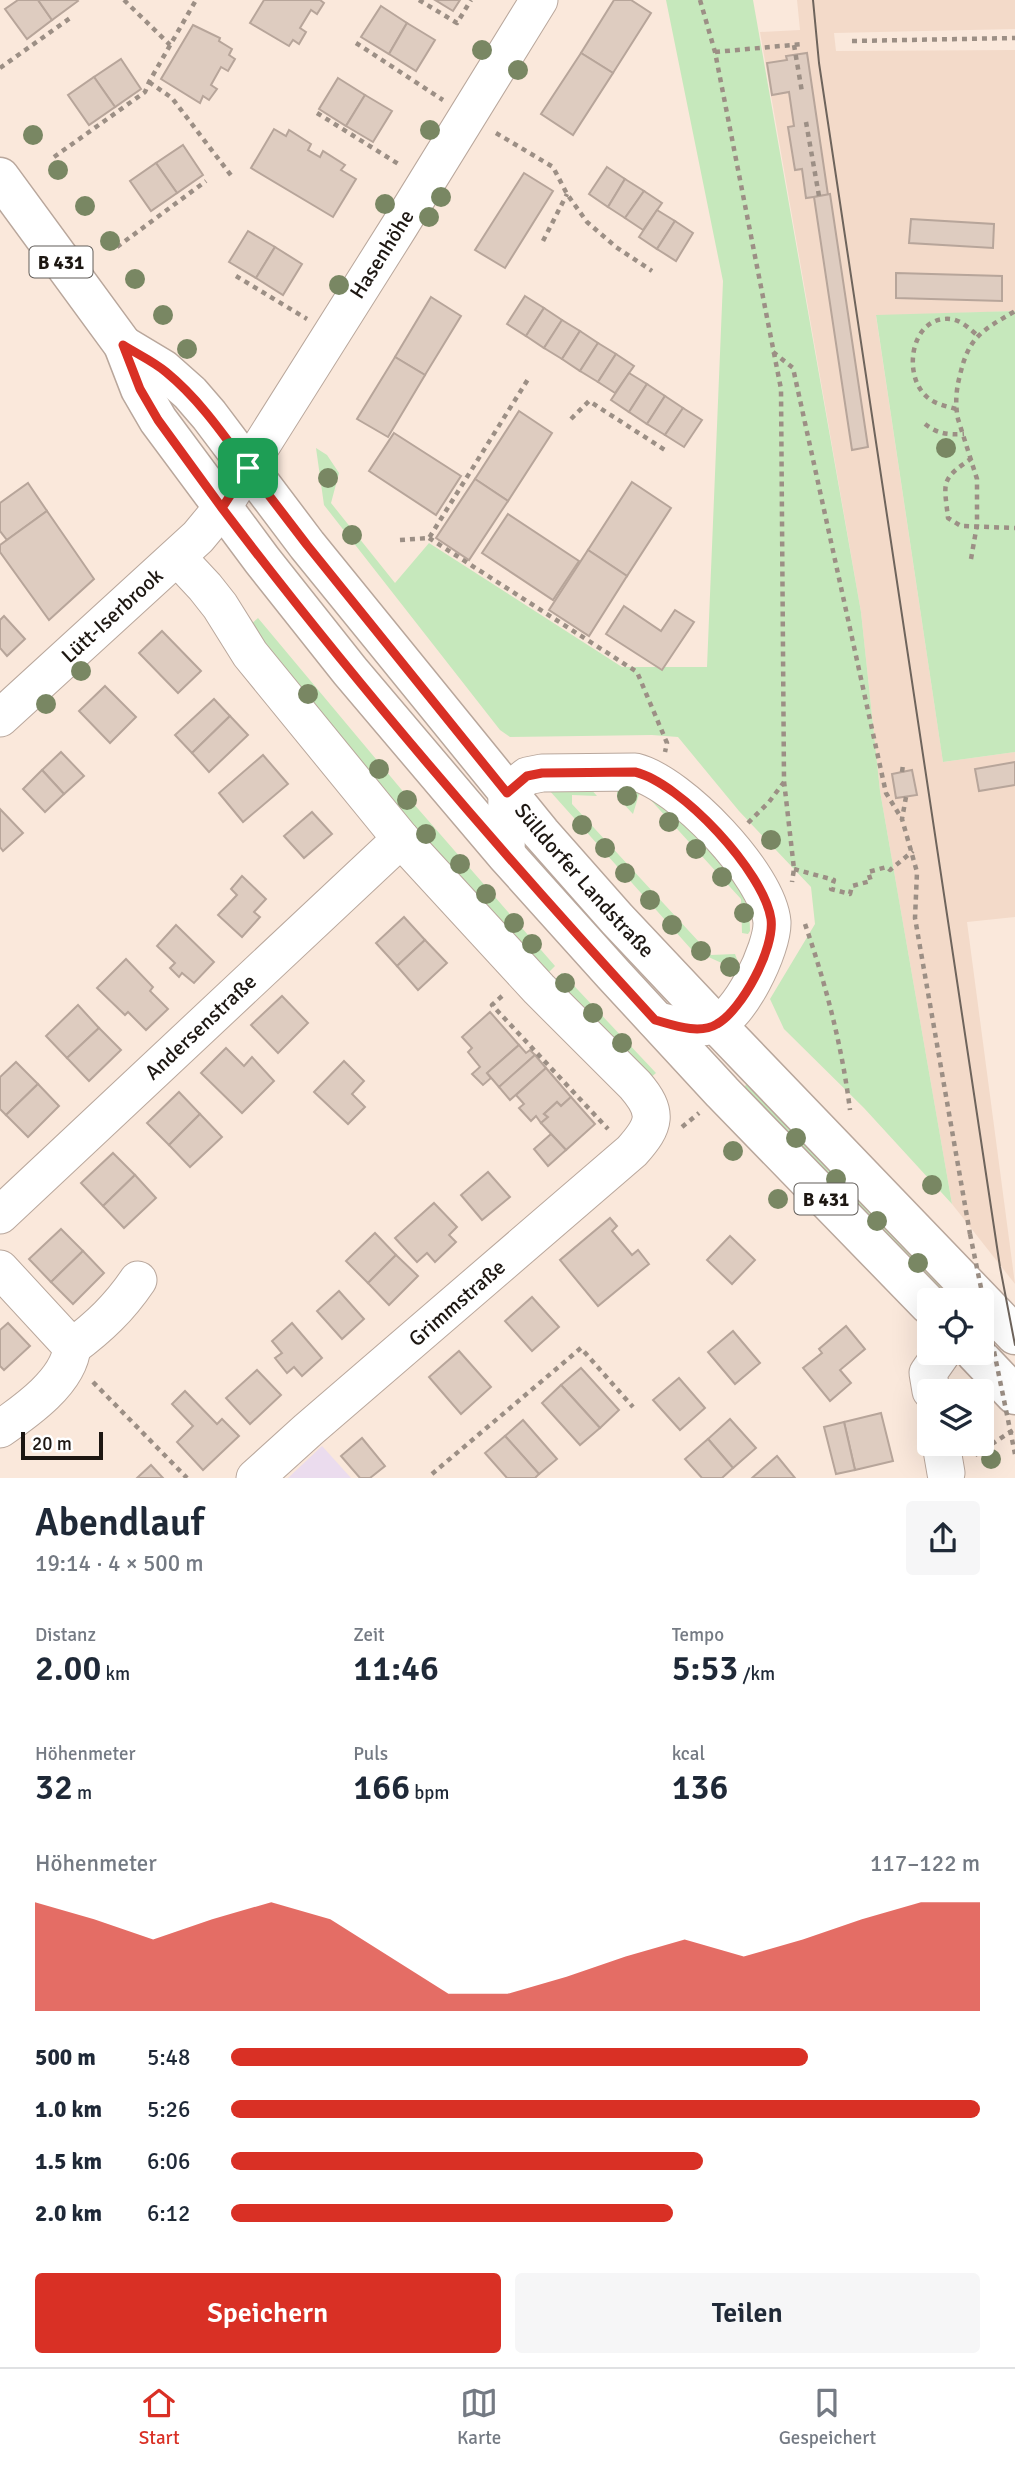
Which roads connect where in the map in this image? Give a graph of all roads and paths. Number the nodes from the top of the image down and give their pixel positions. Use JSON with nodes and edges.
{"nodes":[{"id":1,"x":124,"y":0,"type":"edge"},
{"id":2,"x":196,"y":0,"type":"edge"},
{"id":3,"x":419,"y":0,"type":"edge"},
{"id":4,"x":471,"y":0,"type":"edge"},
{"id":5,"x":539,"y":0,"type":"edge"},
{"id":6,"x":700,"y":0,"type":"edge"},
{"id":7,"x":73,"y":16,"type":"dead end"},
{"id":8,"x":1015,"y":38,"type":"edge"},
{"id":9,"x":852,"y":41,"type":"dead end"},
{"id":10,"x":356,"y":43,"type":"dead end"},
{"id":11,"x":803,"y":44,"type":"dead end"},
{"id":12,"x":170,"y":45,"type":"junction"},
{"id":13,"x":794,"y":45,"type":"junction"},
{"id":14,"x":715,"y":52,"type":"junction"},
{"id":15,"x":0,"y":68,"type":"edge"},
{"id":16,"x":149,"y":82,"type":"junction"},
{"id":17,"x":802,"y":92,"type":"dead end"},
{"id":18,"x":317,"y":114,"type":"dead end"},
{"id":19,"x":806,"y":122,"type":"dead end"},
{"id":20,"x":482,"y":124,"type":"junction"},
{"id":21,"x":54,"y":157,"type":"dead end"},
{"id":22,"x":0,"y":177,"type":"edge"},
{"id":23,"x":233,"y":178,"type":"dead end"},
{"id":24,"x":206,"y":181,"type":"dead end"},
{"id":25,"x":427,"y":182,"type":"junction"},
{"id":26,"x":567,"y":194,"type":"junction"},
{"id":27,"x":819,"y":196,"type":"dead end"},
{"id":28,"x":543,"y":241,"type":"dead end"},
{"id":29,"x":117,"y":247,"type":"dead end"},
{"id":30,"x":652,"y":271,"type":"dead end"},
{"id":31,"x":236,"y":276,"type":"dead end"},
{"id":32,"x":1015,"y":311,"type":"edge"},
{"id":33,"x":307,"y":319,"type":"dead end"},
{"id":34,"x":978,"y":336,"type":"junction"},
{"id":35,"x":123,"y":345,"type":"junction"},
{"id":36,"x":772,"y":352,"type":"junction"},
{"id":37,"x":530,"y":376,"type":"dead end"},
{"id":38,"x":956,"y":409,"type":"junction"},
{"id":39,"x":571,"y":419,"type":"dead end"},
{"id":40,"x":925,"y":424,"type":"dead end"},
{"id":41,"x":964,"y":434,"type":"junction"},
{"id":42,"x":665,"y":450,"type":"dead end"},
{"id":43,"x":971,"y":458,"type":"junction"},
{"id":44,"x":248,"y":468,"type":"junction"},
{"id":45,"x":222,"y":508,"type":"junction"},
{"id":46,"x":978,"y":525,"type":"junction"},
{"id":47,"x":1015,"y":527,"type":"edge"},
{"id":48,"x":429,"y":538,"type":"junction"},
{"id":49,"x":400,"y":540,"type":"dead end"},
{"id":50,"x":177,"y":557,"type":"junction"},
{"id":51,"x":971,"y":559,"type":"dead end"},
{"id":52,"x":0,"y":719,"type":"edge"},
{"id":53,"x":665,"y":753,"type":"dead end"},
{"id":54,"x":903,"y":765,"type":"dead end"},
{"id":55,"x":902,"y":772,"type":"dead end"},
{"id":56,"x":784,"y":781,"type":"junction"},
{"id":57,"x":507,"y":793,"type":"junction"},
{"id":58,"x":906,"y":797,"type":"dead end"},
{"id":59,"x":902,"y":819,"type":"junction"},
{"id":60,"x":746,"y":824,"type":"dead end"},
{"id":61,"x":401,"y":839,"type":"junction"},
{"id":62,"x":912,"y":851,"type":"junction"},
{"id":63,"x":506,"y":855,"type":"junction"},
{"id":64,"x":794,"y":869,"type":"junction"},
{"id":65,"x":791,"y":889,"type":"dead end"},
{"id":66,"x":803,"y":920,"type":"dead end"},
{"id":67,"x":507,"y":990,"type":"dead end"},
{"id":68,"x":655,"y":1020,"type":"junction"},
{"id":69,"x":716,"y":1025,"type":"junction"},
{"id":70,"x":850,"y":1110,"type":"dead end"},
{"id":71,"x":611,"y":1132,"type":"dead end"},
{"id":72,"x":0,"y":1215,"type":"edge"},
{"id":73,"x":0,"y":1269,"type":"edge"},
{"id":74,"x":138,"y":1280,"type":"dead end"},
{"id":75,"x":917,"y":1293,"type":"edge"},
{"id":76,"x":1015,"y":1335,"type":"edge"},
{"id":77,"x":71,"y":1353,"type":"junction"},
{"id":78,"x":983,"y":1365,"type":"edge"},
{"id":79,"x":633,"y":1406,"type":"dead end"},
{"id":80,"x":1014,"y":1412,"type":"edge"},
{"id":81,"x":0,"y":1429,"type":"edge"},
{"id":82,"x":1015,"y":1454,"type":"edge"},
{"id":83,"x":944,"y":1458,"type":"edge"},
{"id":84,"x":432,"y":1474,"type":"dead end"},
{"id":85,"x":187,"y":1478,"type":"edge"},
{"id":86,"x":255,"y":1478,"type":"edge"}],
"edges":[{"from":1,"to":12,"type":"path"},
{"from":2,"to":12,"type":"path"},
{"from":3,"to":4,"type":"path"},
{"from":5,"to":20,"type":"street","name":"Hasenhöhe"},
{"from":6,"to":14,"type":"path"},
{"from":7,"to":15,"type":"path"},
{"from":8,"to":9,"type":"path"},
{"from":10,"to":20,"type":"path"},
{"from":11,"to":13,"type":"path"},
{"from":12,"to":16,"type":"path"},
{"from":13,"to":14,"type":"path"},
{"from":13,"to":17,"type":"path"},
{"from":14,"to":36,"type":"path"},
{"from":16,"to":21,"type":"path"},
{"from":16,"to":23,"type":"path"},
{"from":18,"to":25,"type":"path"},
{"from":19,"to":27,"type":"path"},
{"from":20,"to":25,"type":"street","name":"Hasenhöhe"},
{"from":20,"to":26,"type":"path"},
{"from":22,"to":35,"type":"main road","name":"Sülldorfer Landstraße","number":"B 431"},
{"from":24,"to":29,"type":"path"},
{"from":25,"to":44,"type":"street","name":"Hasenhöhe"},
{"from":26,"to":28,"type":"path"},
{"from":26,"to":30,"type":"path"},
{"from":31,"to":33,"type":"path"},
{"from":32,"to":34,"type":"path"},
{"from":34,"to":38,"type":"path"},
{"from":34,"to":38,"type":"path"},
{"from":35,"to":44,"type":"main road","name":"Sülldorfer Landstraße","number":"B 431"},
{"from":35,"to":45,"type":"main road","name":"Sülldorfer Landstraße","number":"B 431"},
{"from":36,"to":56,"type":"path"},
{"from":36,"to":59,"type":"path"},
{"from":37,"to":48,"type":"path"},
{"from":38,"to":41,"type":"path"},
{"from":39,"to":42,"type":"path"},
{"from":40,"to":41,"type":"path"},
{"from":41,"to":43,"type":"path"},
{"from":43,"to":46,"type":"path"},
{"from":43,"to":46,"type":"path"},
{"from":44,"to":45,"type":"street","name":"Hasenhöhe"},
{"from":44,"to":57,"type":"main road","name":"Sülldorfer Landstraße","number":"B 431"},
{"from":45,"to":50,"type":"street","name":"Lütt-Iserbrook"},
{"from":45,"to":63,"type":"main road","name":"Sülldorfer Landstraße","number":"B 431"},
{"from":46,"to":47,"type":"path"},
{"from":46,"to":51,"type":"path"},
{"from":48,"to":49,"type":"path"},
{"from":48,"to":53,"type":"path"},
{"from":50,"to":52,"type":"street","name":"Lütt-Iserbrook"},
{"from":50,"to":61,"type":"street"},
{"from":54,"to":55,"type":"path"},
{"from":56,"to":60,"type":"path"},
{"from":56,"to":64,"type":"path"},
{"from":57,"to":63,"type":"street"},
{"from":57,"to":69,"type":"main road","name":"Sülldorfer Landstraße","number":"B 431"},
{"from":57,"to":69,"type":"street"},
{"from":58,"to":59,"type":"path"},
{"from":59,"to":62,"type":"path"},
{"from":61,"to":72,"type":"street","name":"Andersenstraße"},
{"from":61,"to":86,"type":"street","name":"Grimmstraße"},
{"from":62,"to":64,"type":"path"},
{"from":62,"to":82,"type":"path","bridge":true},
{"from":63,"to":68,"type":"main road","name":"Sülldorfer Landstraße","number":"B 431"},
{"from":64,"to":65,"type":"path"},
{"from":66,"to":70,"type":"path"},
{"from":67,"to":71,"type":"path"},
{"from":68,"to":69,"type":"street"},
{"from":68,"to":75,"type":"main road","name":"Sülldorfer Landstraße","number":"B 431"},
{"from":69,"to":76,"type":"main road","name":"Sülldorfer Landstraße","number":"B 431"},
{"from":73,"to":77,"type":"street"},
{"from":74,"to":77,"type":"street"},
{"from":77,"to":81,"type":"street"},
{"from":77,"to":85,"type":"path"},
{"from":78,"to":80,"type":"main road"},
{"from":79,"to":84,"type":"path"},
{"from":80,"to":83,"type":"path"}]}
